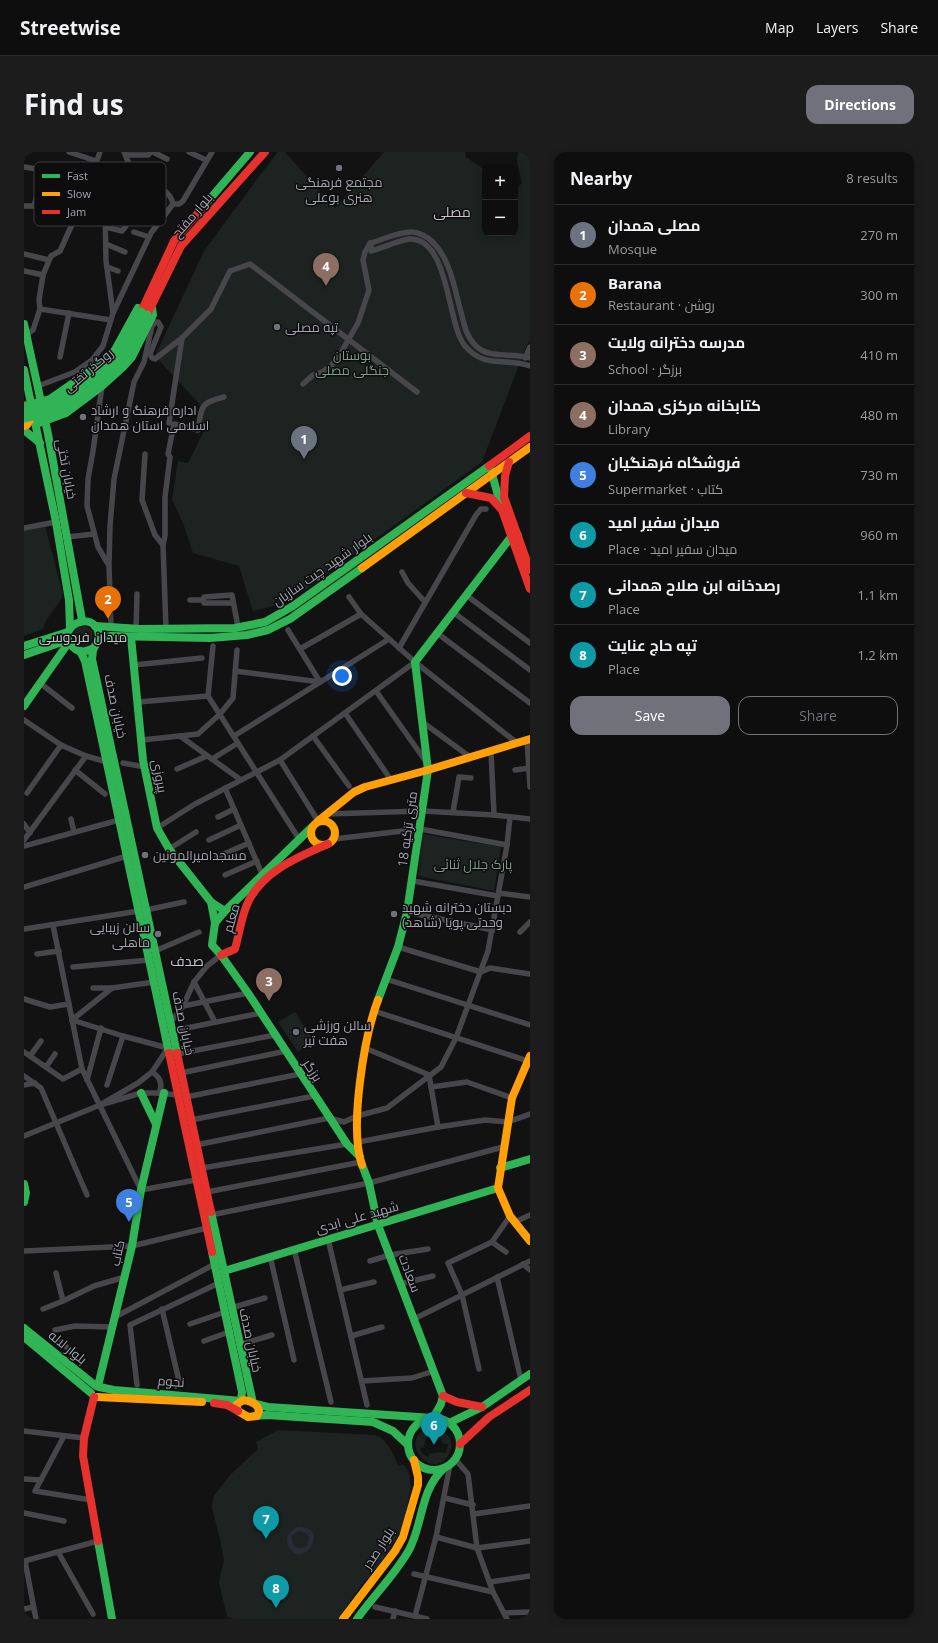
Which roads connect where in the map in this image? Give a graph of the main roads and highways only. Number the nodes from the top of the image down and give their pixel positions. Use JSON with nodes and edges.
{"nodes":[{"id":1,"x":250,"y":152,"type":"edge"},
{"id":2,"x":265,"y":152,"type":"edge"},
{"id":3,"x":148,"y":296,"type":"junction"},
{"id":4,"x":147,"y":314,"type":"junction"},
{"id":5,"x":24,"y":324,"type":"edge"},
{"id":6,"x":24,"y":370,"type":"edge"},
{"id":7,"x":25,"y":387,"type":"edge"},
{"id":8,"x":68,"y":387,"type":"junction"},
{"id":9,"x":38,"y":388,"type":"junction"},
{"id":10,"x":50,"y":399,"type":"junction"},
{"id":11,"x":41,"y":402,"type":"junction"},
{"id":12,"x":26,"y":406,"type":"edge"},
{"id":13,"x":24,"y":411,"type":"edge"},
{"id":14,"x":66,"y":413,"type":"junction"},
{"id":15,"x":24,"y":418,"type":"edge"},
{"id":16,"x":56,"y":418,"type":"junction"},
{"id":17,"x":45,"y":422,"type":"junction"},
{"id":18,"x":36,"y":424,"type":"junction"},
{"id":19,"x":24,"y":426,"type":"edge"},
{"id":20,"x":24,"y":430,"type":"edge"},
{"id":21,"x":530,"y":436,"type":"edge"},
{"id":22,"x":44,"y":443,"type":"junction"},
{"id":23,"x":530,"y":447,"type":"edge"},
{"id":24,"x":509,"y":462,"type":"junction"},
{"id":25,"x":491,"y":470,"type":"junction"},
{"id":26,"x":466,"y":493,"type":"junction"},
{"id":27,"x":502,"y":510,"type":"junction"},
{"id":28,"x":514,"y":536,"type":"junction"},
{"id":29,"x":525,"y":558,"type":"edge"},
{"id":30,"x":530,"y":570,"type":"edge"},
{"id":31,"x":530,"y":589,"type":"edge"},
{"id":32,"x":82,"y":620,"type":"junction"},
{"id":33,"x":95,"y":626,"type":"junction"},
{"id":34,"x":69,"y":635,"type":"junction"},
{"id":35,"x":131,"y":637,"type":"junction"},
{"id":36,"x":99,"y":640,"type":"junction"},
{"id":37,"x":24,"y":646,"type":"edge"},
{"id":38,"x":94,"y":648,"type":"junction"},
{"id":39,"x":80,"y":651,"type":"junction"},
{"id":40,"x":24,"y":655,"type":"edge"},
{"id":41,"x":24,"y":706,"type":"edge"},
{"id":42,"x":528,"y":740,"type":"edge"},
{"id":43,"x":427,"y":767,"type":"junction"},
{"id":44,"x":315,"y":824,"type":"junction"},
{"id":45,"x":331,"y":842,"type":"junction"},
{"id":46,"x":211,"y":902,"type":"junction"},
{"id":47,"x":142,"y":911,"type":"junction"},
{"id":48,"x":225,"y":911,"type":"junction"},
{"id":49,"x":215,"y":923,"type":"junction"},
{"id":50,"x":221,"y":955,"type":"junction"},
{"id":51,"x":529,"y":1059,"type":"edge"},
{"id":52,"x":141,"y":1093,"type":"road end"},
{"id":53,"x":162,"y":1093,"type":"road end"},
{"id":54,"x":182,"y":1096,"type":"junction"},
{"id":55,"x":156,"y":1124,"type":"junction"},
{"id":56,"x":530,"y":1159,"type":"edge"},
{"id":57,"x":360,"y":1160,"type":"junction"},
{"id":58,"x":500,"y":1168,"type":"junction"},
{"id":59,"x":24,"y":1184,"type":"edge"},
{"id":60,"x":498,"y":1188,"type":"junction"},
{"id":61,"x":24,"y":1202,"type":"edge"},
{"id":62,"x":378,"y":1225,"type":"junction"},
{"id":63,"x":530,"y":1241,"type":"edge"},
{"id":64,"x":224,"y":1271,"type":"junction"},
{"id":65,"x":228,"y":1310,"type":"junction"},
{"id":66,"x":24,"y":1328,"type":"edge"},
{"id":67,"x":24,"y":1337,"type":"edge"},
{"id":68,"x":530,"y":1374,"type":"edge"},
{"id":69,"x":530,"y":1390,"type":"edge"},
{"id":70,"x":96,"y":1391,"type":"junction"},
{"id":71,"x":443,"y":1396,"type":"junction"},
{"id":72,"x":241,"y":1401,"type":"junction"},
{"id":73,"x":254,"y":1404,"type":"junction"},
{"id":74,"x":482,"y":1407,"type":"junction"},
{"id":75,"x":238,"y":1411,"type":"junction"},
{"id":76,"x":255,"y":1416,"type":"junction"},
{"id":77,"x":433,"y":1418,"type":"junction"},
{"id":78,"x":449,"y":1423,"type":"junction"},
{"id":79,"x":460,"y":1444,"type":"junction"},
{"id":80,"x":408,"y":1445,"type":"junction"},
{"id":81,"x":414,"y":1460,"type":"junction"},
{"id":82,"x":449,"y":1464,"type":"junction"},
{"id":83,"x":112,"y":1619,"type":"edge"},
{"id":84,"x":343,"y":1619,"type":"edge"},
{"id":85,"x":357,"y":1619,"type":"edge"}],
"edges":[{"from":1,"to":3,"type":"main road","name":"بلوار مفتح"},
{"from":2,"to":4,"type":"main road","name":"بلوار مفتح"},
{"from":3,"to":4,"type":"main road"},
{"from":3,"to":8,"type":"main road"},
{"from":4,"to":13,"type":"main road","name":"روگذر تختی","bridge":true},
{"from":4,"to":14,"type":"main road"},
{"from":4,"to":15,"type":"main road","name":"روگذر تختی","bridge":true},
{"from":5,"to":9,"type":"main road","name":"خیابان تختی"},
{"from":6,"to":7,"type":"main road","name":"خیابان تختی"},
{"from":7,"to":12,"type":"main road","name":"خیابان تختی"},
{"from":8,"to":9,"type":"main road"},
{"from":8,"to":10,"type":"main road"},
{"from":9,"to":11,"type":"main road","name":"خیابان تختی"},
{"from":10,"to":11,"type":"main road"},
{"from":10,"to":16,"type":"main road"},
{"from":11,"to":12,"type":"main road"},
{"from":11,"to":17,"type":"main road","name":"خیابان تختی"},
{"from":12,"to":18,"type":"main road","name":"خیابان تختی"},
{"from":12,"to":19,"type":"main road"},
{"from":14,"to":16,"type":"main road"},
{"from":14,"to":22,"type":"main road"},
{"from":16,"to":17,"type":"main road"},
{"from":17,"to":18,"type":"main road"},
{"from":17,"to":22,"type":"main road","name":"خیابان تختی"},
{"from":18,"to":22,"type":"main road","name":"خیابان تختی"},
{"from":20,"to":22,"type":"main road"},
{"from":21,"to":25,"type":"main road","name":"بلوار شهید چیت سازیان"},
{"from":22,"to":32,"type":"main road","name":"خیابان تختی"},
{"from":22,"to":34,"type":"main road","name":"خیابان تختی"},
{"from":23,"to":24,"type":"main road","name":"بلوار شهید چیت سازیان"},
{"from":24,"to":25,"type":"main road","name":"بلوار شهید چیت سازیان"},
{"from":24,"to":28,"type":"main road"},
{"from":25,"to":26,"type":"main road","name":"بلوار شهید چیت سازیان"},
{"from":25,"to":27,"type":"main road"},
{"from":25,"to":33,"type":"main road","name":"بلوار شهید چیت سازیان"},
{"from":26,"to":27,"type":"main road"},
{"from":26,"to":35,"type":"main road","name":"بلوار شهید چیت سازیان"},
{"from":27,"to":28,"type":"main road"},
{"from":28,"to":29,"type":"main road"},
{"from":28,"to":43,"type":"main road","name":"18 متری تزکیه"},
{"from":29,"to":30,"type":"main road"},
{"from":29,"to":31,"type":"main road"},
{"from":32,"to":33,"type":"main road"},
{"from":32,"to":34,"type":"main road"},
{"from":33,"to":36,"type":"main road"},
{"from":34,"to":37,"type":"main road"},
{"from":34,"to":39,"type":"main road"},
{"from":34,"to":40,"type":"main road"},
{"from":34,"to":41,"type":"main road"},
{"from":35,"to":36,"type":"main road","name":"بلوار شهید چیت سازیان"},
{"from":35,"to":46,"type":"main road","name":"پیروزی"},
{"from":36,"to":38,"type":"main road"},
{"from":38,"to":39,"type":"main road"},
{"from":38,"to":47,"type":"main road","name":"خیابان صدف"},
{"from":39,"to":47,"type":"main road","name":"خیابان صدف"},
{"from":42,"to":43,"type":"main road"},
{"from":43,"to":44,"type":"main road"},
{"from":43,"to":57,"type":"main road","name":"18 متری تزکیه"},
{"from":44,"to":45,"type":"main road"},
{"from":44,"to":45,"type":"main road"},
{"from":44,"to":48,"type":"main road","name":"معلم"},
{"from":45,"to":50,"type":"main road","name":"معلم"},
{"from":46,"to":48,"type":"main road"},
{"from":46,"to":49,"type":"main road"},
{"from":47,"to":54,"type":"main road","name":"خیابان صدف"},
{"from":47,"to":54,"type":"main road","name":"خیابان صدف"},
{"from":48,"to":49,"type":"main road","name":"معلم"},
{"from":49,"to":50,"type":"main road","name":"معلم"},
{"from":50,"to":57,"type":"main road","name":"برزگر"},
{"from":51,"to":58,"type":"main road"},
{"from":52,"to":55,"type":"main road"},
{"from":53,"to":55,"type":"main road","name":"کتاب"},
{"from":54,"to":64,"type":"main road","name":"خیابان صدف"},
{"from":54,"to":65,"type":"main road","name":"خیابان صدف"},
{"from":55,"to":70,"type":"main road","name":"کتاب"},
{"from":56,"to":58,"type":"main road"},
{"from":57,"to":62,"type":"main road","name":"سعادت"},
{"from":58,"to":60,"type":"main road"},
{"from":59,"to":61,"type":"main road"},
{"from":60,"to":62,"type":"main road","name":"شهید علی ابدی"},
{"from":60,"to":63,"type":"main road"},
{"from":62,"to":64,"type":"main road","name":"شهید علی ابدی"},
{"from":62,"to":71,"type":"main road","name":"سعادت"},
{"from":64,"to":65,"type":"main road","name":"خیابان صدف"},
{"from":65,"to":72,"type":"main road","name":"خیابان صدف"},
{"from":65,"to":73,"type":"main road","name":"خیابان صدف"},
{"from":66,"to":70,"type":"main road","name":"بلوار لاله"},
{"from":67,"to":70,"type":"main road","name":"بلوار لاله"},
{"from":68,"to":74,"type":"main road"},
{"from":69,"to":79,"type":"main road"},
{"from":70,"to":72,"type":"main road","name":"نجوم"},
{"from":70,"to":75,"type":"main road","name":"نجوم"},
{"from":70,"to":83,"type":"main road","name":"کتاب"},
{"from":71,"to":74,"type":"main road"},
{"from":71,"to":77,"type":"main road"},
{"from":72,"to":73,"type":"main road"},
{"from":72,"to":75,"type":"main road"},
{"from":73,"to":76,"type":"main road"},
{"from":73,"to":77,"type":"main road"},
{"from":74,"to":78,"type":"main road"},
{"from":75,"to":76,"type":"main road"},
{"from":76,"to":80,"type":"main road"},
{"from":77,"to":78,"type":"main road"},
{"from":77,"to":80,"type":"main road"},
{"from":78,"to":79,"type":"main road"},
{"from":79,"to":82,"type":"main road"},
{"from":80,"to":81,"type":"main road"},
{"from":81,"to":82,"type":"main road"},
{"from":81,"to":84,"type":"main road","name":"بلوار صدر"},
{"from":82,"to":85,"type":"main road","name":"بلوار صدر"}]}
